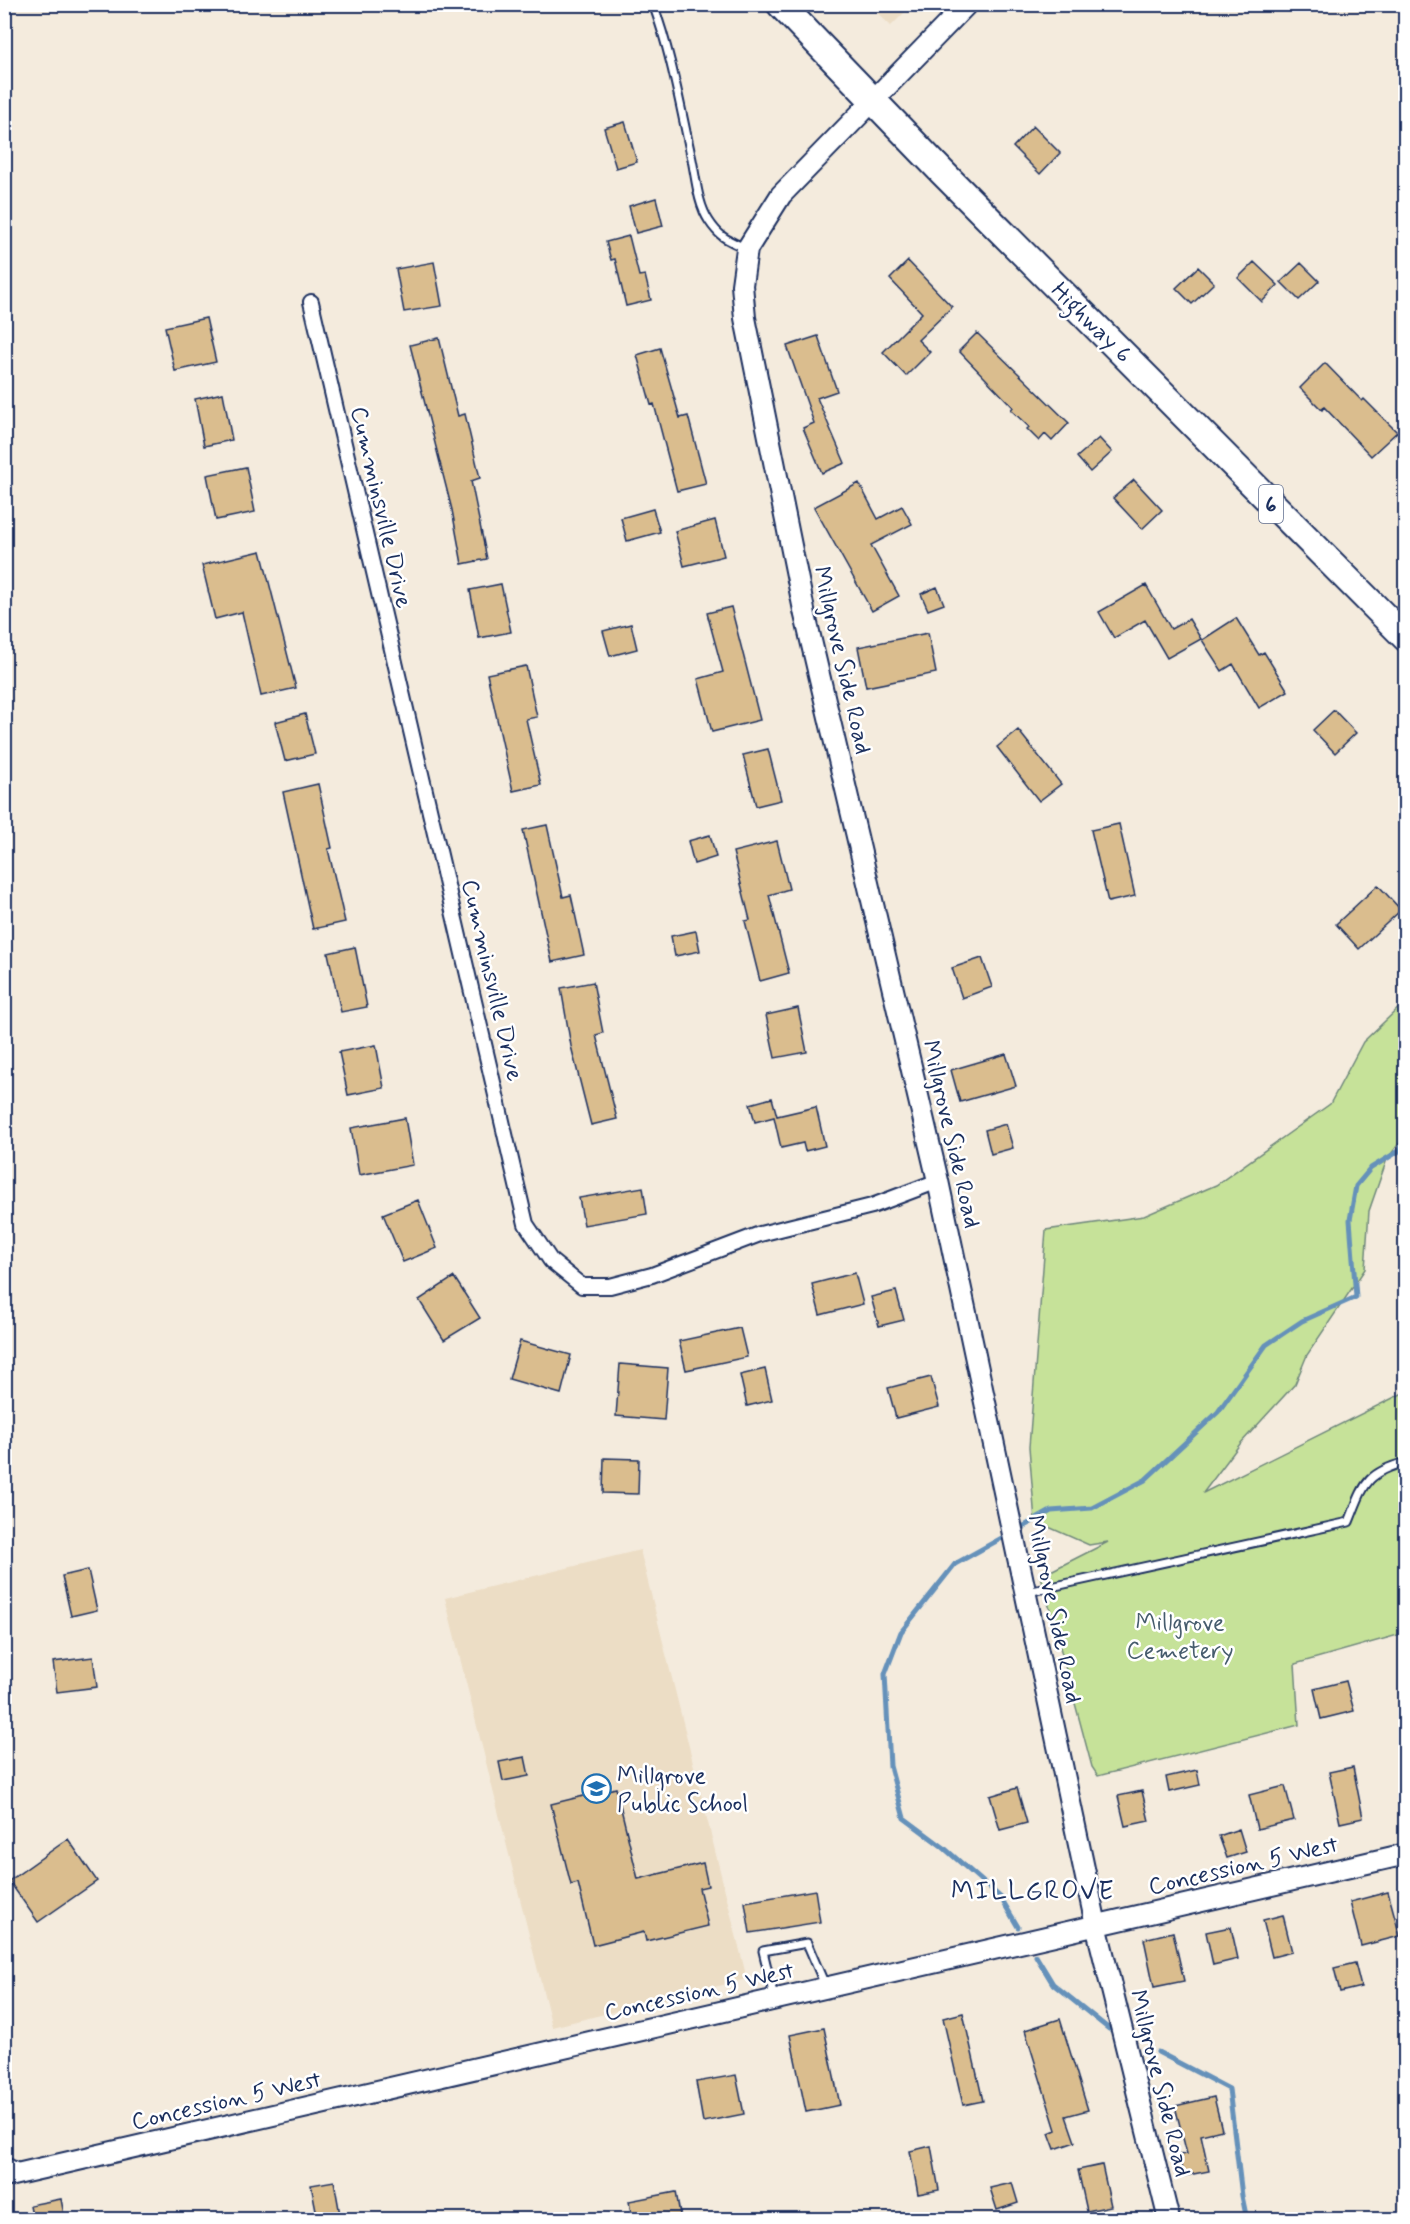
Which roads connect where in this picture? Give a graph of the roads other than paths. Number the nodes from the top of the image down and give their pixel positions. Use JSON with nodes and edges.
{"nodes":[{"id":1,"x":653,"y":4,"type":"edge"},
{"id":2,"x":967,"y":4,"type":"edge"},
{"id":3,"x":780,"y":5,"type":"edge"},
{"id":4,"x":873,"y":100,"type":"junction"},
{"id":5,"x":747,"y":249,"type":"junction"},
{"id":6,"x":311,"y":302,"type":"dead end"},
{"id":7,"x":1406,"y":638,"type":"edge"},
{"id":8,"x":938,"y":1181,"type":"junction"},
{"id":9,"x":1406,"y":1462,"type":"edge"},
{"id":10,"x":1025,"y":1593,"type":"junction"},
{"id":11,"x":1406,"y":1854,"type":"edge"},
{"id":12,"x":1096,"y":1925,"type":"junction"},
{"id":13,"x":826,"y":1988,"type":"junction"},
{"id":14,"x":774,"y":2000,"type":"junction"},
{"id":15,"x":4,"y":2160,"type":"edge"},
{"id":16,"x":28,"y":2172,"type":"junction"},
{"id":17,"x":4,"y":2177,"type":"edge"},
{"id":18,"x":1169,"y":2220,"type":"edge"}],
"edges":[{"from":1,"to":5,"type":"lane"},
{"from":2,"to":4,"type":"main road","name":"Millgrove Side Road"},
{"from":3,"to":4,"type":"highway","name":"Highway 6","number":"6"},
{"from":4,"to":5,"type":"main road","name":"Millgrove Side Road"},
{"from":4,"to":7,"type":"highway","name":"Highway 6","number":"6"},
{"from":5,"to":8,"type":"main road","name":"Millgrove Side Road"},
{"from":6,"to":8,"type":"street","name":"Cumminsville Drive"},
{"from":8,"to":10,"type":"main road","name":"Millgrove Side Road"},
{"from":9,"to":10,"type":"lane"},
{"from":10,"to":12,"type":"main road","name":"Millgrove Side Road"},
{"from":11,"to":12,"type":"main road","name":"Concession 5 West"},
{"from":12,"to":13,"type":"main road","name":"Concession 5 West"},
{"from":12,"to":18,"type":"main road","name":"Millgrove Side Road"},
{"from":13,"to":14,"type":"main road","name":"Concession 5 West"},
{"from":13,"to":14,"type":"lane"},
{"from":14,"to":16,"type":"main road","name":"Concession 5 West"},
{"from":15,"to":16,"type":"lane"},
{"from":16,"to":17,"type":"main road","name":"Concession 5 West"}]}
